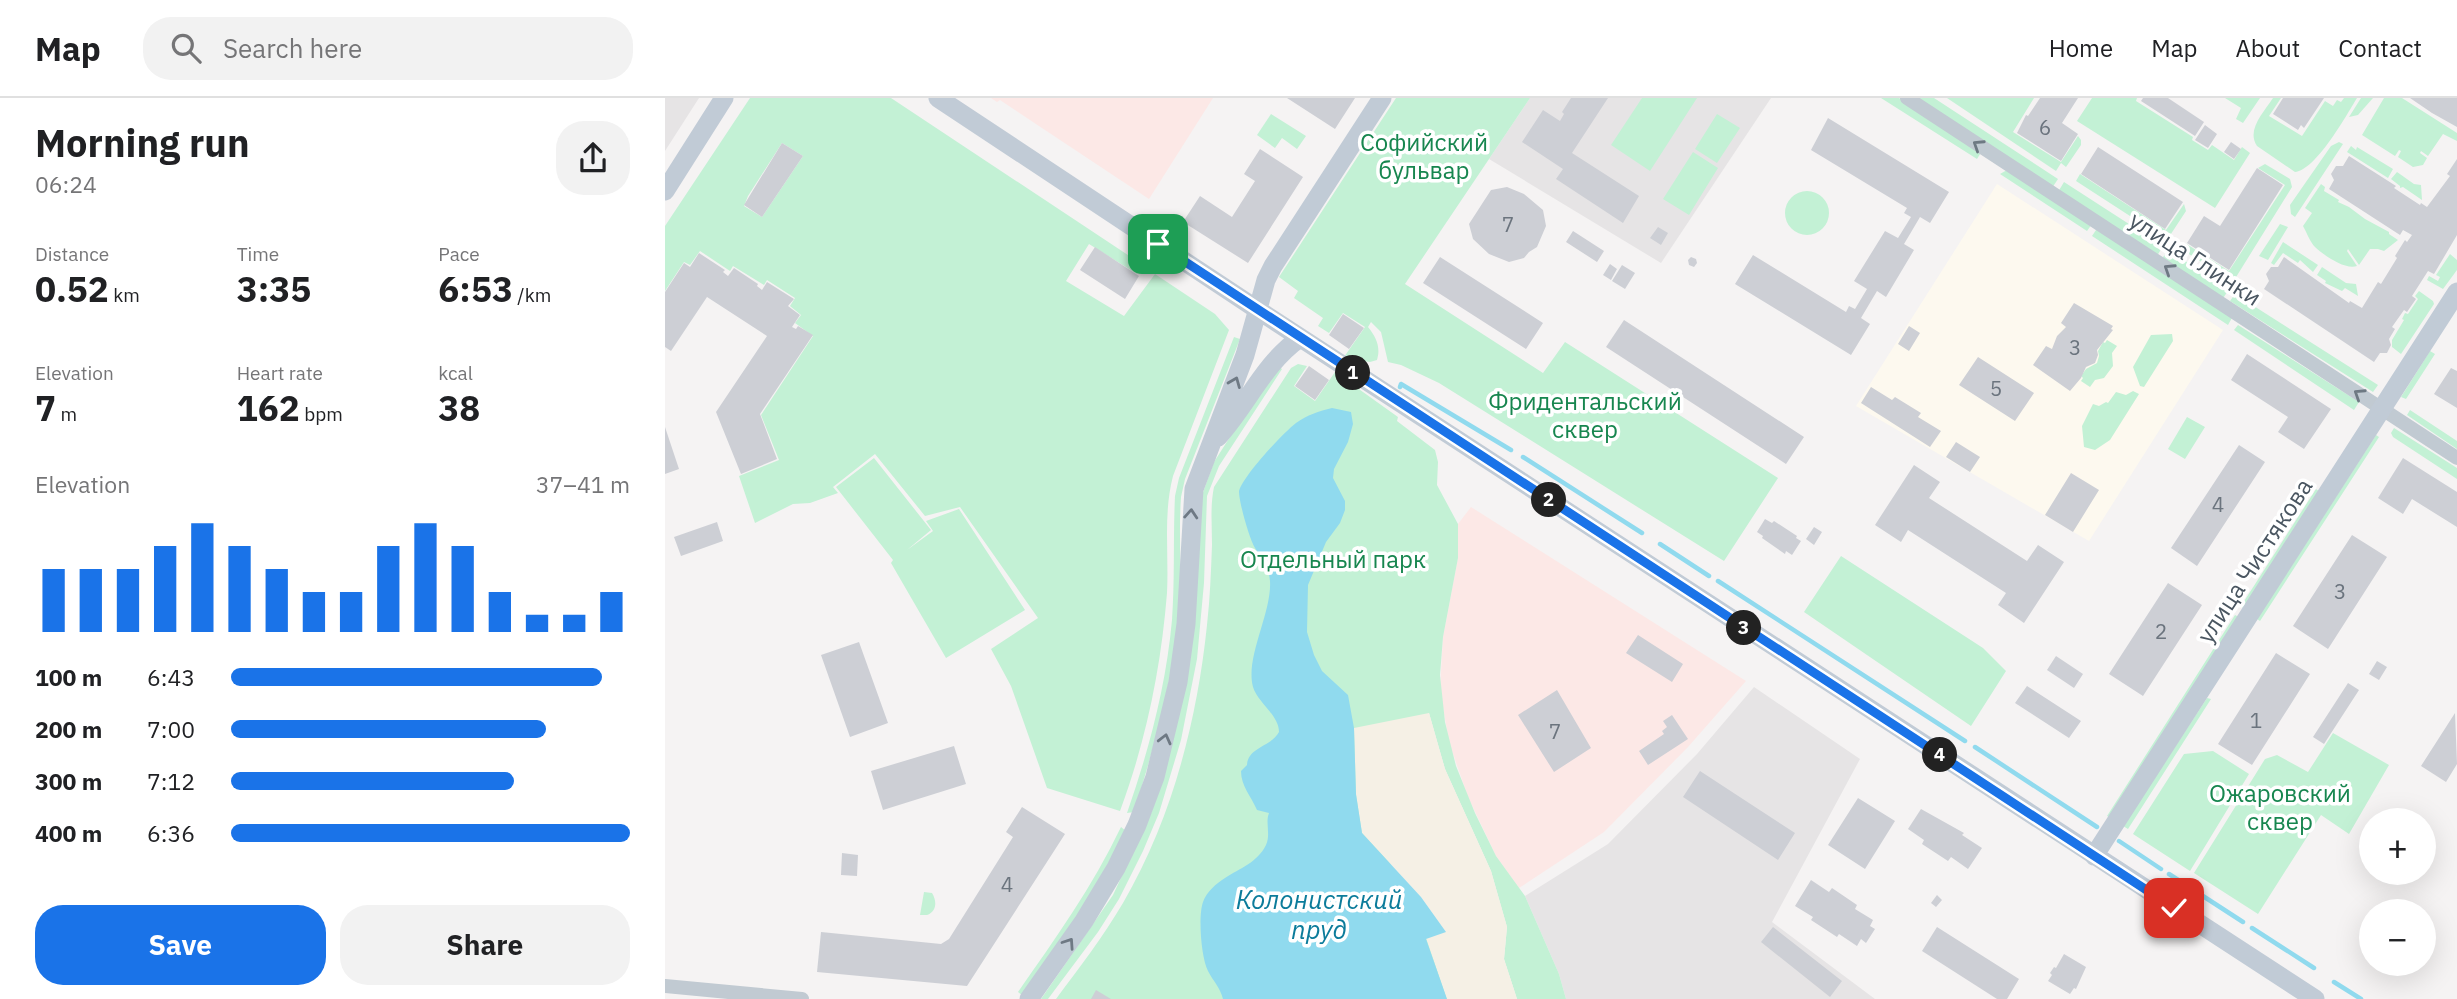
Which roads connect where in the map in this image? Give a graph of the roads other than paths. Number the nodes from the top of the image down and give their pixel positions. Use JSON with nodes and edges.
{"nodes":[{"id":1,"x":725,"y":98,"type":"edge"},
{"id":2,"x":938,"y":98,"type":"edge"},
{"id":3,"x":1382,"y":98,"type":"edge"},
{"id":4,"x":1907,"y":98,"type":"edge"},
{"id":5,"x":668,"y":178,"type":"edge"},
{"id":6,"x":2457,"y":292,"type":"edge"},
{"id":7,"x":1258,"y":310,"type":"junction"},
{"id":8,"x":1300,"y":338,"type":"junction"},
{"id":9,"x":2382,"y":409,"type":"junction"},
{"id":10,"x":1210,"y":446,"type":"junction"},
{"id":11,"x":2457,"y":458,"type":"edge"},
{"id":12,"x":2094,"y":856,"type":"junction"},
{"id":13,"x":665,"y":986,"type":"edge"},
{"id":14,"x":802,"y":999,"type":"edge"},
{"id":15,"x":1029,"y":999,"type":"edge"},
{"id":16,"x":2315,"y":999,"type":"edge"}],
"edges":[{"from":1,"to":5,"type":"main road"},
{"from":2,"to":7,"type":"main road"},
{"from":3,"to":7,"type":"main road"},
{"from":9,"to":4,"type":"street","name":"улица Глинки","one_way":true},
{"from":6,"to":9,"type":"main road","name":"улица Чистякова"},
{"from":7,"to":8,"type":"main road"},
{"from":10,"to":7,"type":"main road","one_way":true},
{"from":8,"to":10,"type":"main road"},
{"from":8,"to":12,"type":"main road"},
{"from":9,"to":11,"type":"street","name":"улица Глинки"},
{"from":9,"to":12,"type":"main road","name":"улица Чистякова"},
{"from":15,"to":10,"type":"main road","one_way":true},
{"from":12,"to":16,"type":"main road"},
{"from":13,"to":14,"type":"street"}]}
